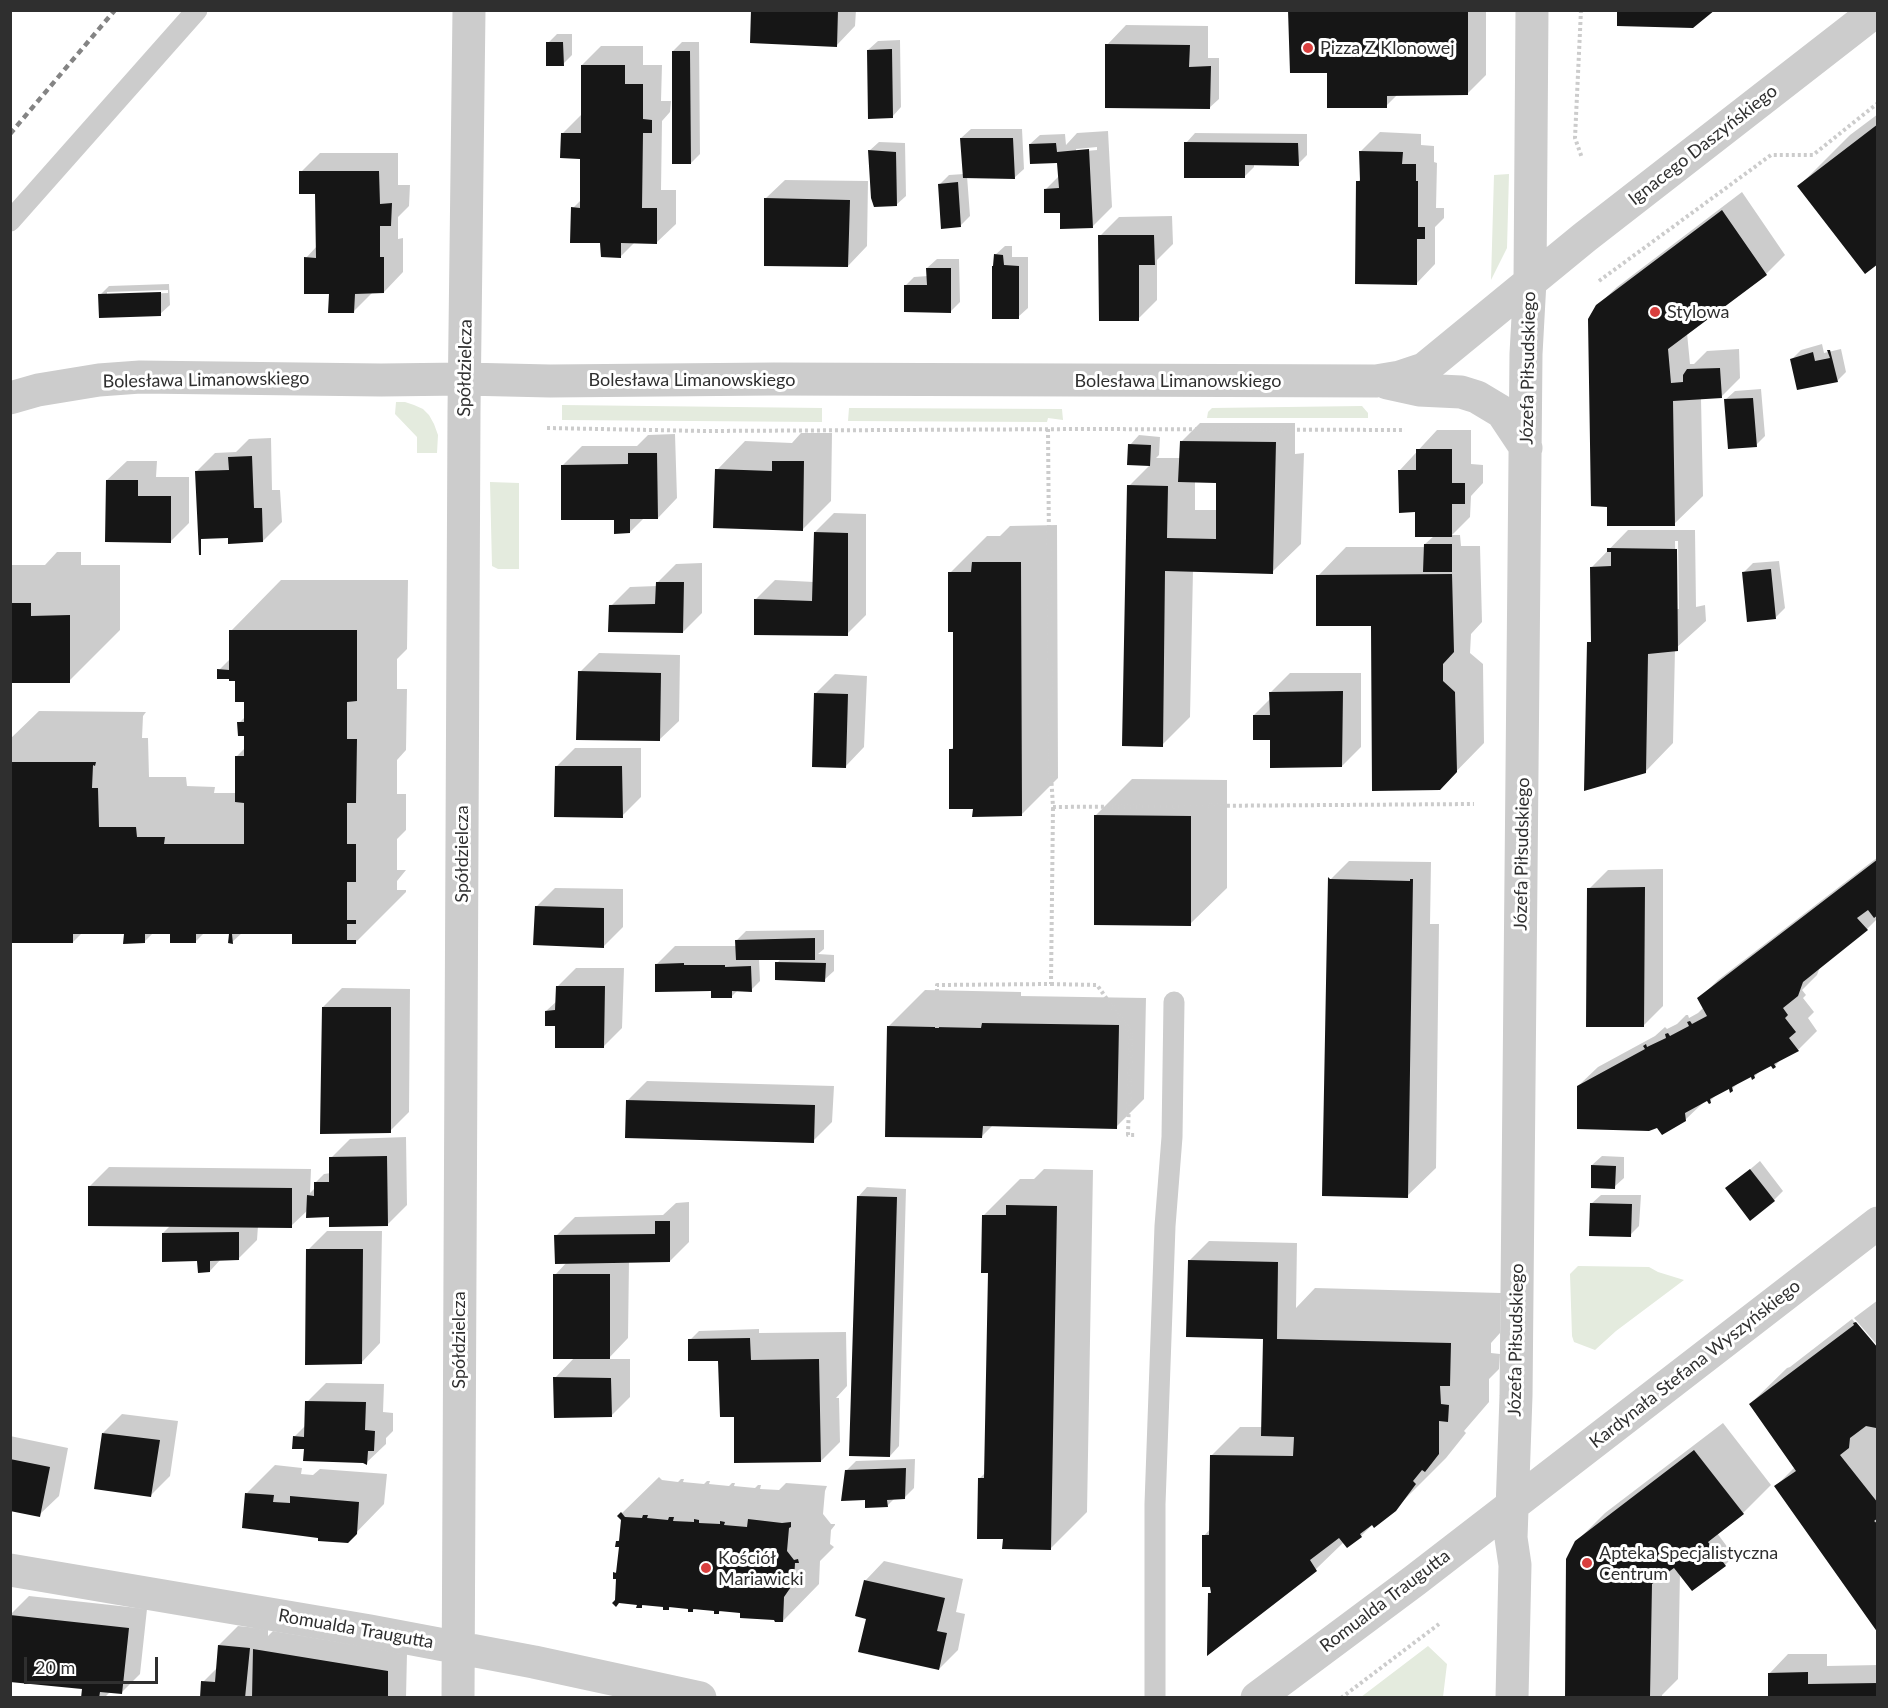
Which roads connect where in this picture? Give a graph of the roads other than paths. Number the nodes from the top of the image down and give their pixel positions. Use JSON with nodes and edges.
{"nodes":[{"id":1,"x":197,"y":10,"type":"edge"},
{"id":2,"x":469,"y":10,"type":"edge"},
{"id":3,"x":1532,"y":10,"type":"edge"},
{"id":4,"x":1877,"y":10,"type":"edge"},
{"id":5,"x":10,"y":221,"type":"edge"},
{"id":6,"x":1530,"y":281,"type":"junction"},
{"id":7,"x":464,"y":379,"type":"junction"},
{"id":8,"x":1376,"y":381,"type":"junction"},
{"id":9,"x":10,"y":398,"type":"edge"},
{"id":10,"x":1526,"y":448,"type":"junction"},
{"id":11,"x":1174,"y":1002,"type":"dead end"},
{"id":12,"x":1878,"y":1223,"type":"edge"},
{"id":13,"x":1513,"y":1504,"type":"junction"},
{"id":14,"x":10,"y":1570,"type":"edge"},
{"id":15,"x":459,"y":1648,"type":"junction"},
{"id":16,"x":458,"y":1698,"type":"edge"},
{"id":17,"x":700,"y":1698,"type":"edge"},
{"id":18,"x":1155,"y":1698,"type":"edge"},
{"id":19,"x":1257,"y":1698,"type":"edge"},
{"id":20,"x":1512,"y":1698,"type":"edge"}],
"edges":[{"from":1,"to":5,"type":"lane"},
{"from":2,"to":7,"type":"street","name":"Spółdzielcza"},
{"from":3,"to":6,"type":"street","name":"Józefa Piłsudskiego"},
{"from":4,"to":6,"type":"street","name":"Ignacego Daszyńskiego"},
{"from":6,"to":8,"type":"street","name":"Bolesława Limanowskiego"},
{"from":6,"to":10,"type":"street","name":"Józefa Piłsudskiego"},
{"from":7,"to":8,"type":"street","name":"Bolesława Limanowskiego"},
{"from":7,"to":9,"type":"street","name":"Bolesława Limanowskiego"},
{"from":7,"to":15,"type":"street","name":"Spółdzielcza"},
{"from":8,"to":10,"type":"street","name":"Bolesława Limanowskiego"},
{"from":10,"to":13,"type":"street","name":"Józefa Piłsudskiego"},
{"from":11,"to":18,"type":"lane"},
{"from":12,"to":13,"type":"street","name":"Kardynała Stefana Wyszyńskiego"},
{"from":13,"to":19,"type":"street","name":"Romualda Traugutta"},
{"from":13,"to":20,"type":"street","name":"Józefa Piłsudskiego"},
{"from":14,"to":15,"type":"street","name":"Romualda Traugutta"},
{"from":15,"to":16,"type":"street","name":"Spółdzielcza"},
{"from":15,"to":17,"type":"street","name":"Romualda Traugutta"}]}
